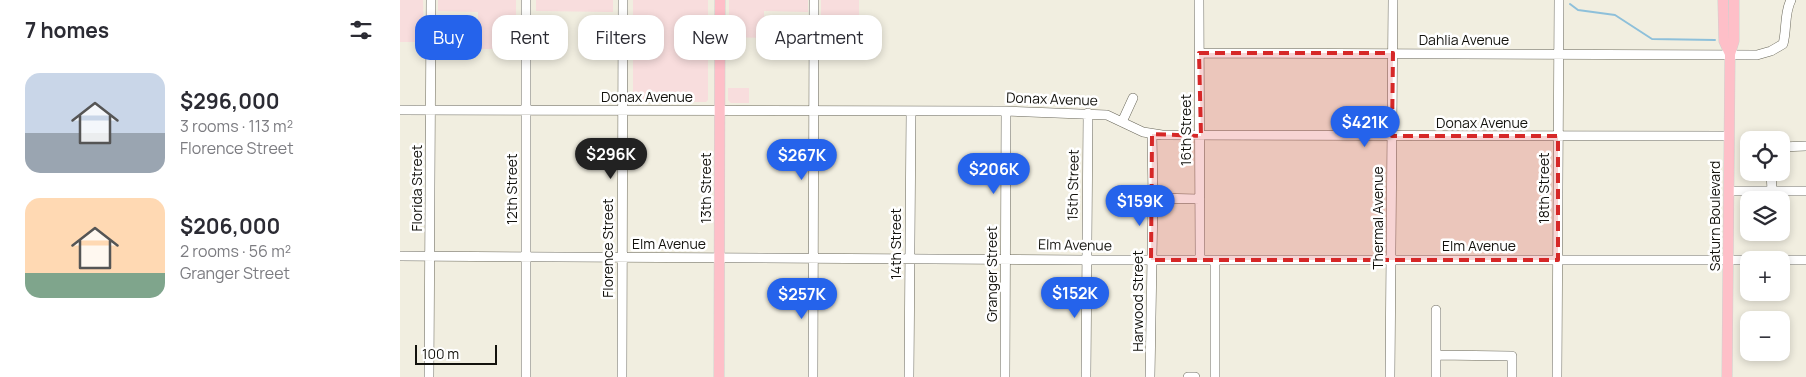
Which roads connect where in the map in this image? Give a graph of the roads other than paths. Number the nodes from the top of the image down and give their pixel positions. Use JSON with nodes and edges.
{"nodes":[{"id":1,"x":431,"y":0,"type":"edge"},
{"id":2,"x":526,"y":0,"type":"edge"},
{"id":3,"x":622,"y":0,"type":"edge"},
{"id":4,"x":720,"y":0,"type":"edge"},
{"id":5,"x":814,"y":0,"type":"edge"},
{"id":6,"x":1199,"y":0,"type":"edge"},
{"id":7,"x":1393,"y":0,"type":"edge"},
{"id":8,"x":1559,"y":0,"type":"edge"},
{"id":9,"x":1723,"y":0,"type":"edge"},
{"id":10,"x":1734,"y":0,"type":"edge"},
{"id":11,"x":1791,"y":0,"type":"edge"},
{"id":12,"x":1199,"y":53,"type":"junction"},
{"id":13,"x":1393,"y":53,"type":"junction"},
{"id":14,"x":1559,"y":54,"type":"junction"},
{"id":15,"x":1730,"y":54,"type":"junction"},
{"id":16,"x":1133,"y":98,"type":"dead end"},
{"id":17,"x":400,"y":110,"type":"edge"},
{"id":18,"x":431,"y":110,"type":"junction"},
{"id":19,"x":526,"y":111,"type":"junction"},
{"id":20,"x":623,"y":111,"type":"junction"},
{"id":21,"x":720,"y":111,"type":"junction"},
{"id":22,"x":814,"y":111,"type":"junction"},
{"id":23,"x":911,"y":111,"type":"junction"},
{"id":24,"x":1006,"y":111,"type":"junction"},
{"id":25,"x":1088,"y":113,"type":"junction"},
{"id":26,"x":1122,"y":122,"type":"junction"},
{"id":27,"x":1152,"y":134,"type":"junction"},
{"id":28,"x":1201,"y":136,"type":"junction"},
{"id":29,"x":1392,"y":136,"type":"junction"},
{"id":30,"x":1558,"y":136,"type":"junction"},
{"id":31,"x":1729,"y":136,"type":"junction"},
{"id":32,"x":1806,"y":146,"type":"edge"},
{"id":33,"x":1790,"y":147,"type":"edge"},
{"id":34,"x":1729,"y":191,"type":"junction"},
{"id":35,"x":1740,"y":191,"type":"edge"},
{"id":36,"x":1790,"y":192,"type":"edge"},
{"id":37,"x":1806,"y":192,"type":"edge"},
{"id":38,"x":1153,"y":198,"type":"junction"},
{"id":39,"x":1200,"y":199,"type":"junction"},
{"id":40,"x":400,"y":256,"type":"edge"},
{"id":41,"x":430,"y":256,"type":"junction"},
{"id":42,"x":526,"y":257,"type":"junction"},
{"id":43,"x":622,"y":257,"type":"junction"},
{"id":44,"x":720,"y":258,"type":"junction"},
{"id":45,"x":814,"y":258,"type":"junction"},
{"id":46,"x":909,"y":258,"type":"junction"},
{"id":47,"x":1005,"y":258,"type":"junction"},
{"id":48,"x":1086,"y":260,"type":"junction"},
{"id":49,"x":1151,"y":260,"type":"junction"},
{"id":50,"x":1200,"y":260,"type":"junction"},
{"id":51,"x":1214,"y":260,"type":"junction"},
{"id":52,"x":1391,"y":260,"type":"junction"},
{"id":53,"x":1558,"y":260,"type":"junction"},
{"id":54,"x":1729,"y":260,"type":"junction"},
{"id":55,"x":1740,"y":260,"type":"edge"},
{"id":56,"x":1790,"y":260,"type":"edge"},
{"id":57,"x":1806,"y":260,"type":"edge"},
{"id":58,"x":1436,"y":310,"type":"dead end"},
{"id":59,"x":1436,"y":355,"type":"junction"},
{"id":60,"x":430,"y":377,"type":"edge"},
{"id":61,"x":526,"y":377,"type":"edge"},
{"id":62,"x":622,"y":377,"type":"edge"},
{"id":63,"x":719,"y":377,"type":"edge"},
{"id":64,"x":813,"y":377,"type":"edge"},
{"id":65,"x":909,"y":377,"type":"edge"},
{"id":66,"x":1005,"y":377,"type":"edge"},
{"id":67,"x":1086,"y":377,"type":"edge"},
{"id":68,"x":1150,"y":377,"type":"edge"},
{"id":69,"x":1188,"y":377,"type":"edge"},
{"id":70,"x":1195,"y":377,"type":"edge"},
{"id":71,"x":1215,"y":377,"type":"edge"},
{"id":72,"x":1390,"y":377,"type":"edge"},
{"id":73,"x":1436,"y":377,"type":"edge"},
{"id":74,"x":1512,"y":377,"type":"edge"},
{"id":75,"x":1557,"y":377,"type":"edge"},
{"id":76,"x":1727,"y":377,"type":"edge"}],
"edges":[{"from":1,"to":18,"type":"street","name":"Florida Street"},
{"from":2,"to":19,"type":"street","name":"12th Street"},
{"from":3,"to":20,"type":"street","name":"Florence Street"},
{"from":4,"to":21,"type":"main road","name":"13th Street"},
{"from":5,"to":22,"type":"street"},
{"from":6,"to":12,"type":"street","name":"16th Street"},
{"from":7,"to":13,"type":"street","name":"Thermal Avenue"},
{"from":8,"to":14,"type":"street","name":"18th Street"},
{"from":9,"to":15,"type":"main road","name":"Saturn Boulevard"},
{"from":10,"to":15,"type":"main road","name":"Saturn Boulevard"},
{"from":11,"to":15,"type":"street","name":"Dahlia Avenue"},
{"from":12,"to":13,"type":"street","name":"Dahlia Avenue"},
{"from":12,"to":28,"type":"street","name":"16th Street"},
{"from":13,"to":14,"type":"street","name":"Dahlia Avenue"},
{"from":13,"to":29,"type":"street","name":"Thermal Avenue"},
{"from":14,"to":15,"type":"street","name":"Dahlia Avenue"},
{"from":14,"to":30,"type":"street","name":"18th Street"},
{"from":15,"to":31,"type":"main road","name":"Saturn Boulevard"},
{"from":16,"to":26,"type":"street"},
{"from":17,"to":18,"type":"street","name":"Donax Avenue"},
{"from":18,"to":19,"type":"street","name":"Donax Avenue"},
{"from":18,"to":41,"type":"street","name":"Florida Street"},
{"from":19,"to":20,"type":"street","name":"Donax Avenue"},
{"from":19,"to":42,"type":"street","name":"12th Street"},
{"from":20,"to":21,"type":"street","name":"Donax Avenue"},
{"from":20,"to":43,"type":"street","name":"Florence Street"},
{"from":21,"to":22,"type":"street","name":"Donax Avenue"},
{"from":21,"to":44,"type":"main road","name":"13th Street"},
{"from":22,"to":23,"type":"street","name":"Donax Avenue"},
{"from":22,"to":45,"type":"street"},
{"from":23,"to":24,"type":"street","name":"Donax Avenue"},
{"from":23,"to":46,"type":"street","name":"14th Street"},
{"from":24,"to":25,"type":"street","name":"Donax Avenue"},
{"from":24,"to":47,"type":"street","name":"Granger Street"},
{"from":25,"to":26,"type":"street","name":"Donax Avenue"},
{"from":25,"to":48,"type":"street","name":"15th Street"},
{"from":26,"to":27,"type":"street","name":"Donax Avenue"},
{"from":27,"to":28,"type":"street","name":"Donax Avenue"},
{"from":27,"to":38,"type":"street","name":"Harwood Street"},
{"from":28,"to":29,"type":"street","name":"Donax Avenue"},
{"from":28,"to":39,"type":"street","name":"16th Street"},
{"from":29,"to":30,"type":"street","name":"Donax Avenue"},
{"from":29,"to":52,"type":"street","name":"Thermal Avenue"},
{"from":30,"to":31,"type":"street","name":"Donax Avenue"},
{"from":30,"to":53,"type":"street","name":"18th Street"},
{"from":31,"to":34,"type":"main road","name":"Saturn Boulevard"},
{"from":32,"to":33,"type":"street"},
{"from":34,"to":35,"type":"street"},
{"from":34,"to":54,"type":"main road","name":"Saturn Boulevard"},
{"from":36,"to":37,"type":"street"},
{"from":38,"to":39,"type":"street"},
{"from":38,"to":49,"type":"street","name":"Harwood Street"},
{"from":39,"to":50,"type":"street","name":"16th Street"},
{"from":40,"to":41,"type":"street","name":"Elm Avenue"},
{"from":41,"to":42,"type":"street","name":"Elm Avenue"},
{"from":41,"to":60,"type":"street","name":"Florida Street"},
{"from":42,"to":43,"type":"street","name":"Elm Avenue"},
{"from":42,"to":61,"type":"street","name":"12th Street"},
{"from":43,"to":44,"type":"street","name":"Elm Avenue"},
{"from":43,"to":62,"type":"street","name":"Florence Street"},
{"from":44,"to":45,"type":"street","name":"Elm Avenue"},
{"from":44,"to":63,"type":"main road","name":"13th Street"},
{"from":45,"to":46,"type":"street","name":"Elm Avenue"},
{"from":45,"to":64,"type":"street"},
{"from":46,"to":47,"type":"street","name":"Elm Avenue"},
{"from":46,"to":65,"type":"street","name":"14th Street"},
{"from":47,"to":48,"type":"street","name":"Elm Avenue"},
{"from":47,"to":66,"type":"street","name":"Granger Street"},
{"from":48,"to":49,"type":"street","name":"Elm Avenue"},
{"from":48,"to":67,"type":"street","name":"15th Street"},
{"from":49,"to":50,"type":"street","name":"Elm Avenue"},
{"from":49,"to":68,"type":"street","name":"Harwood Street"},
{"from":50,"to":51,"type":"street","name":"Elm Avenue"},
{"from":51,"to":52,"type":"street","name":"Elm Avenue"},
{"from":51,"to":71,"type":"street"},
{"from":52,"to":53,"type":"street","name":"Elm Avenue"},
{"from":52,"to":72,"type":"street","name":"Thermal Avenue"},
{"from":53,"to":54,"type":"street","name":"Elm Avenue"},
{"from":53,"to":75,"type":"street","name":"18th Street"},
{"from":54,"to":55,"type":"street","name":"Elm Avenue"},
{"from":54,"to":76,"type":"main road","name":"Saturn Boulevard"},
{"from":56,"to":57,"type":"street"},
{"from":58,"to":59,"type":"street"},
{"from":59,"to":73,"type":"street"},
{"from":59,"to":74,"type":"street"},
{"from":69,"to":70,"type":"street"}]}
